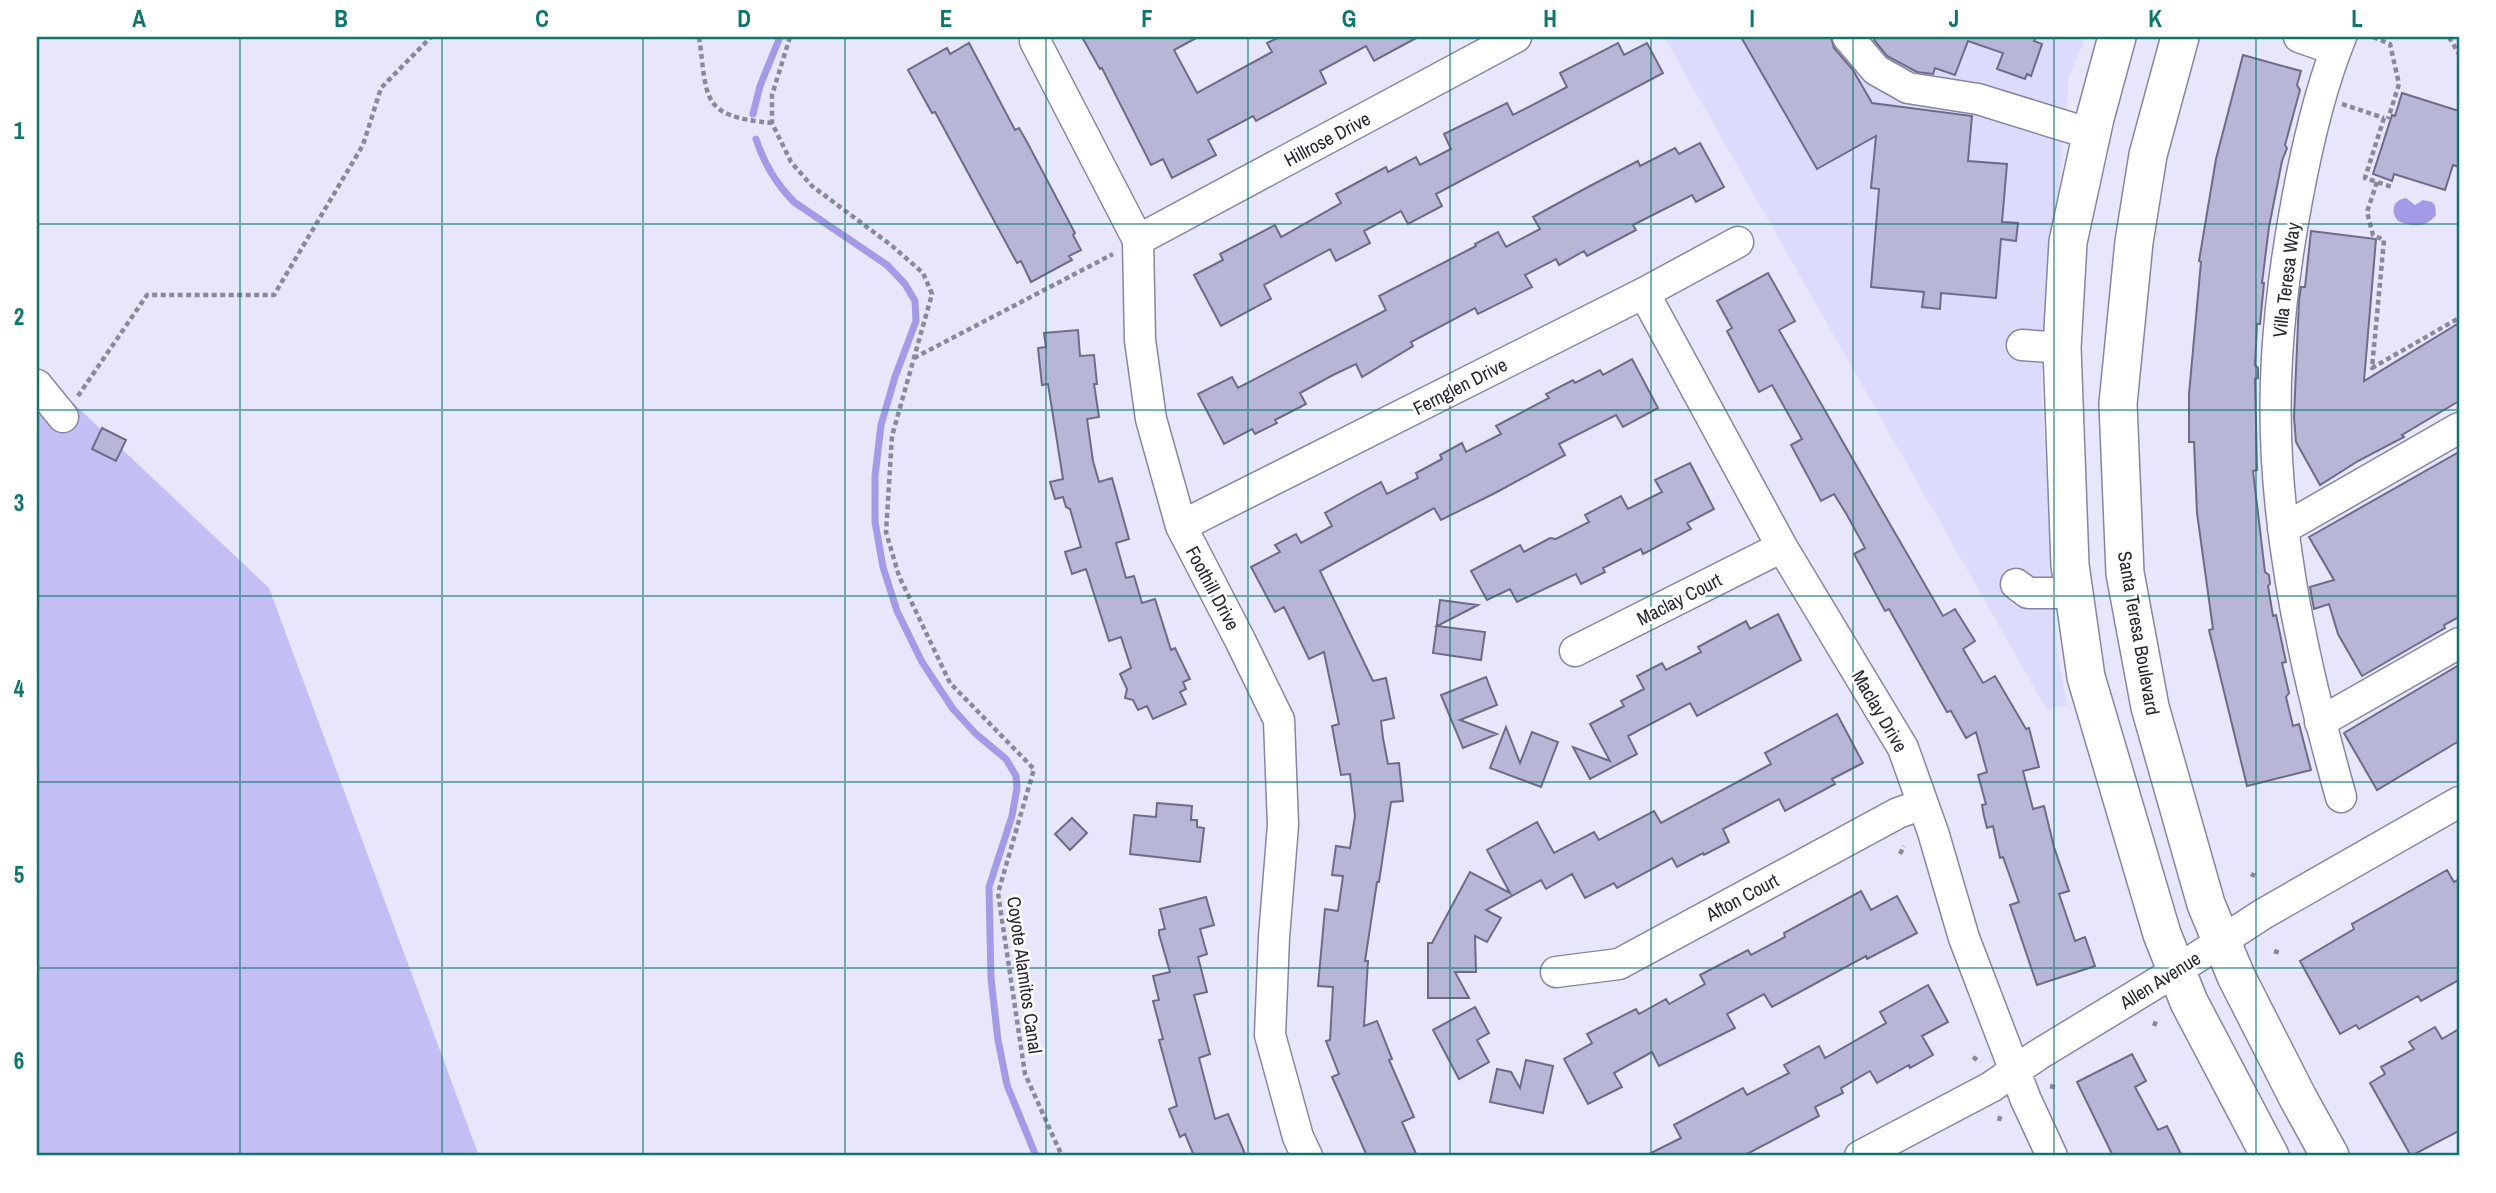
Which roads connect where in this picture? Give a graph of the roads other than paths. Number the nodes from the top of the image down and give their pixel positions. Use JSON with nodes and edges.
{"nodes":[{"id":1,"x":1037,"y":37,"type":"edge"},
{"id":2,"x":1516,"y":37,"type":"edge"},
{"id":3,"x":1848,"y":37,"type":"edge"},
{"id":4,"x":2094,"y":37,"type":"edge"},
{"id":5,"x":2117,"y":37,"type":"edge"},
{"id":6,"x":2180,"y":37,"type":"edge"},
{"id":7,"x":2299,"y":37,"type":"edge"},
{"id":8,"x":2338,"y":43,"type":"edge"},
{"id":9,"x":2093,"y":126,"type":"junction"},
{"id":10,"x":1138,"y":240,"type":"junction"},
{"id":11,"x":1738,"y":242,"type":"dead end"},
{"id":12,"x":1644,"y":293,"type":"junction"},
{"id":13,"x":2022,"y":345,"type":"dead end"},
{"id":14,"x":2062,"y":348,"type":"junction"},
{"id":15,"x":37,"y":385,"type":"edge"},
{"id":16,"x":63,"y":417,"type":"road end"},
{"id":17,"x":2459,"y":428,"type":"edge"},
{"id":18,"x":1181,"y":526,"type":"junction"},
{"id":19,"x":2283,"y":529,"type":"junction"},
{"id":20,"x":1782,"y":547,"type":"junction"},
{"id":21,"x":2016,"y":584,"type":"dead end"},
{"id":22,"x":2074,"y":593,"type":"junction"},
{"id":23,"x":2459,"y":643,"type":"edge"},
{"id":24,"x":1575,"y":652,"type":"dead end"},
{"id":25,"x":2320,"y":722,"type":"junction"},
{"id":26,"x":2341,"y":797,"type":"dead end"},
{"id":27,"x":2459,"y":802,"type":"edge"},
{"id":28,"x":1923,"y":804,"type":"junction"},
{"id":29,"x":2220,"y":942,"type":"junction"},
{"id":30,"x":2175,"y":971,"type":"junction"},
{"id":31,"x":1556,"y":972,"type":"dead end"},
{"id":32,"x":2015,"y":1072,"type":"junction"},
{"id":33,"x":1307,"y":1156,"type":"edge"},
{"id":34,"x":1860,"y":1156,"type":"edge"},
{"id":35,"x":2052,"y":1156,"type":"edge"},
{"id":36,"x":2270,"y":1156,"type":"edge"},
{"id":37,"x":2330,"y":1156,"type":"edge"}],
"edges":[{"from":1,"to":10,"type":"street","name":"Foothill Drive"},
{"from":2,"to":10,"type":"street","name":"Hillrose Drive"},
{"from":3,"to":9,"type":"street"},
{"from":4,"to":9,"type":"main road"},
{"from":5,"to":9,"type":"main road"},
{"from":6,"to":29,"type":"main road","name":"Santa Teresa Boulevard"},
{"from":7,"to":8,"type":"street"},
{"from":8,"to":19,"type":"street","name":"Villa Teresa Way"},
{"from":9,"to":14,"type":"main road"},
{"from":10,"to":18,"type":"street","name":"Foothill Drive"},
{"from":11,"to":12,"type":"street","name":"Fernglen Drive"},
{"from":12,"to":18,"type":"street","name":"Fernglen Drive"},
{"from":12,"to":20,"type":"street","name":"Maclay Drive"},
{"from":13,"to":14,"type":"street"},
{"from":14,"to":22,"type":"main road"},
{"from":15,"to":16,"type":"street"},
{"from":17,"to":19,"type":"street"},
{"from":18,"to":33,"type":"street","name":"Foothill Drive"},
{"from":19,"to":25,"type":"street","name":"Villa Teresa Way"},
{"from":20,"to":24,"type":"street","name":"Maclay Court"},
{"from":20,"to":28,"type":"street","name":"Maclay Drive"},
{"from":21,"to":22,"type":"street"},
{"from":22,"to":30,"type":"main road"},
{"from":23,"to":25,"type":"street"},
{"from":25,"to":26,"type":"street","name":"Villa Teresa Way"},
{"from":27,"to":29,"type":"street","name":"Allen Avenue"},
{"from":28,"to":31,"type":"street","name":"Afton Court"},
{"from":28,"to":32,"type":"street","name":"Maclay Drive"},
{"from":29,"to":30,"type":"street","name":"Allen Avenue"},
{"from":29,"to":37,"type":"main road","name":"Santa Teresa Boulevard"},
{"from":30,"to":32,"type":"street","name":"Allen Avenue"},
{"from":30,"to":36,"type":"main road"},
{"from":32,"to":34,"type":"street","name":"Allen Avenue"},
{"from":32,"to":35,"type":"street","name":"Maclay Drive"}]}
